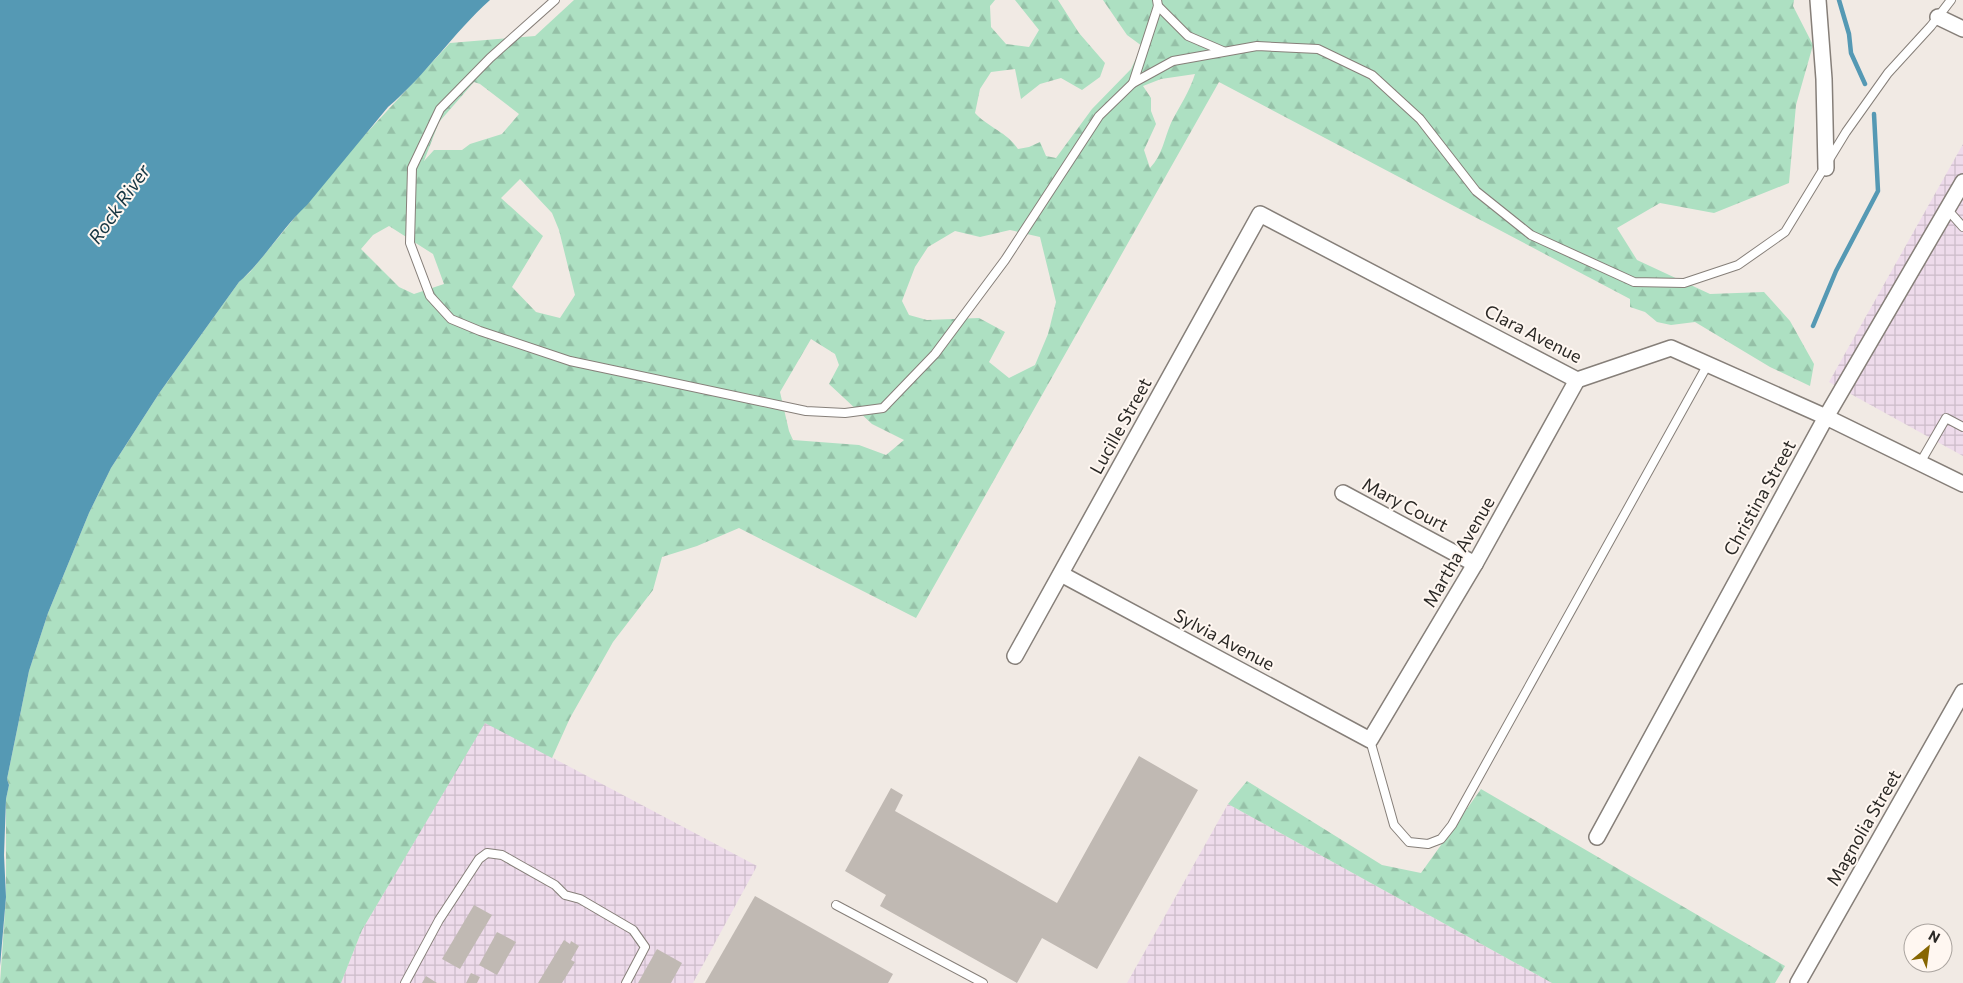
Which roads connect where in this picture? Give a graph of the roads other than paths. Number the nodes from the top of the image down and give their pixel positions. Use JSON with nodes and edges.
{"nodes":[{"id":1,"x":555,"y":0,"type":"edge"},
{"id":2,"x":1818,"y":0,"type":"edge"},
{"id":3,"x":1951,"y":0,"type":"edge"},
{"id":4,"x":1157,"y":3,"type":"edge"},
{"id":5,"x":1938,"y":18,"type":"junction"},
{"id":6,"x":1963,"y":30,"type":"edge"},
{"id":7,"x":1224,"y":52,"type":"junction"},
{"id":8,"x":1133,"y":83,"type":"junction"},
{"id":9,"x":1826,"y":168,"type":"junction"},
{"id":10,"x":1963,"y":182,"type":"edge"},
{"id":11,"x":1947,"y":209,"type":"junction"},
{"id":12,"x":1260,"y":214,"type":"joint"},
{"id":13,"x":1963,"y":227,"type":"edge"},
{"id":14,"x":1708,"y":364,"type":"junction"},
{"id":15,"x":1577,"y":380,"type":"junction"},
{"id":16,"x":1826,"y":417,"type":"junction"},
{"id":17,"x":1963,"y":427,"type":"edge"},
{"id":18,"x":1920,"y":463,"type":"junction"},
{"id":19,"x":1963,"y":484,"type":"edge"},
{"id":20,"x":1343,"y":493,"type":"dead end"},
{"id":21,"x":1475,"y":564,"type":"junction"},
{"id":22,"x":1061,"y":574,"type":"junction"},
{"id":23,"x":1015,"y":656,"type":"dead end"},
{"id":24,"x":1963,"y":692,"type":"edge"},
{"id":25,"x":1370,"y":740,"type":"junction"},
{"id":26,"x":1597,"y":837,"type":"dead end"},
{"id":27,"x":836,"y":906,"type":"dead end"},
{"id":28,"x":405,"y":983,"type":"edge"},
{"id":29,"x":626,"y":983,"type":"edge"},
{"id":30,"x":983,"y":983,"type":"edge"},
{"id":31,"x":1798,"y":983,"type":"edge"}],
"edges":[{"from":1,"to":8,"type":"lane"},
{"from":2,"to":9,"type":"street"},
{"from":3,"to":5,"type":"lane"},
{"from":4,"to":7,"type":"lane"},
{"from":4,"to":8,"type":"lane"},
{"from":5,"to":6,"type":"street"},
{"from":5,"to":9,"type":"lane"},
{"from":7,"to":8,"type":"lane"},
{"from":7,"to":9,"type":"lane"},
{"from":10,"to":11,"type":"street","name":"Christina Street"},
{"from":11,"to":13,"type":"lane"},
{"from":11,"to":16,"type":"street","name":"Christina Street"},
{"from":12,"to":15,"type":"street","name":"Clara Avenue"},
{"from":12,"to":22,"type":"street","name":"Lucille Street"},
{"from":14,"to":15,"type":"street","name":"Clara Avenue"},
{"from":14,"to":16,"type":"street","name":"Clara Avenue"},
{"from":14,"to":25,"type":"lane"},
{"from":15,"to":21,"type":"street","name":"Martha Avenue"},
{"from":16,"to":18,"type":"street","name":"Clara Avenue"},
{"from":16,"to":26,"type":"street","name":"Christina Street"},
{"from":17,"to":18,"type":"lane"},
{"from":18,"to":19,"type":"street","name":"Clara Avenue"},
{"from":20,"to":21,"type":"street","name":"Mary Court"},
{"from":21,"to":25,"type":"street","name":"Martha Avenue"},
{"from":22,"to":23,"type":"street","name":"Lucille Street"},
{"from":22,"to":25,"type":"street","name":"Sylvia Avenue"},
{"from":24,"to":31,"type":"street","name":"Magnolia Street"},
{"from":27,"to":30,"type":"lane"},
{"from":28,"to":29,"type":"lane"}]}
